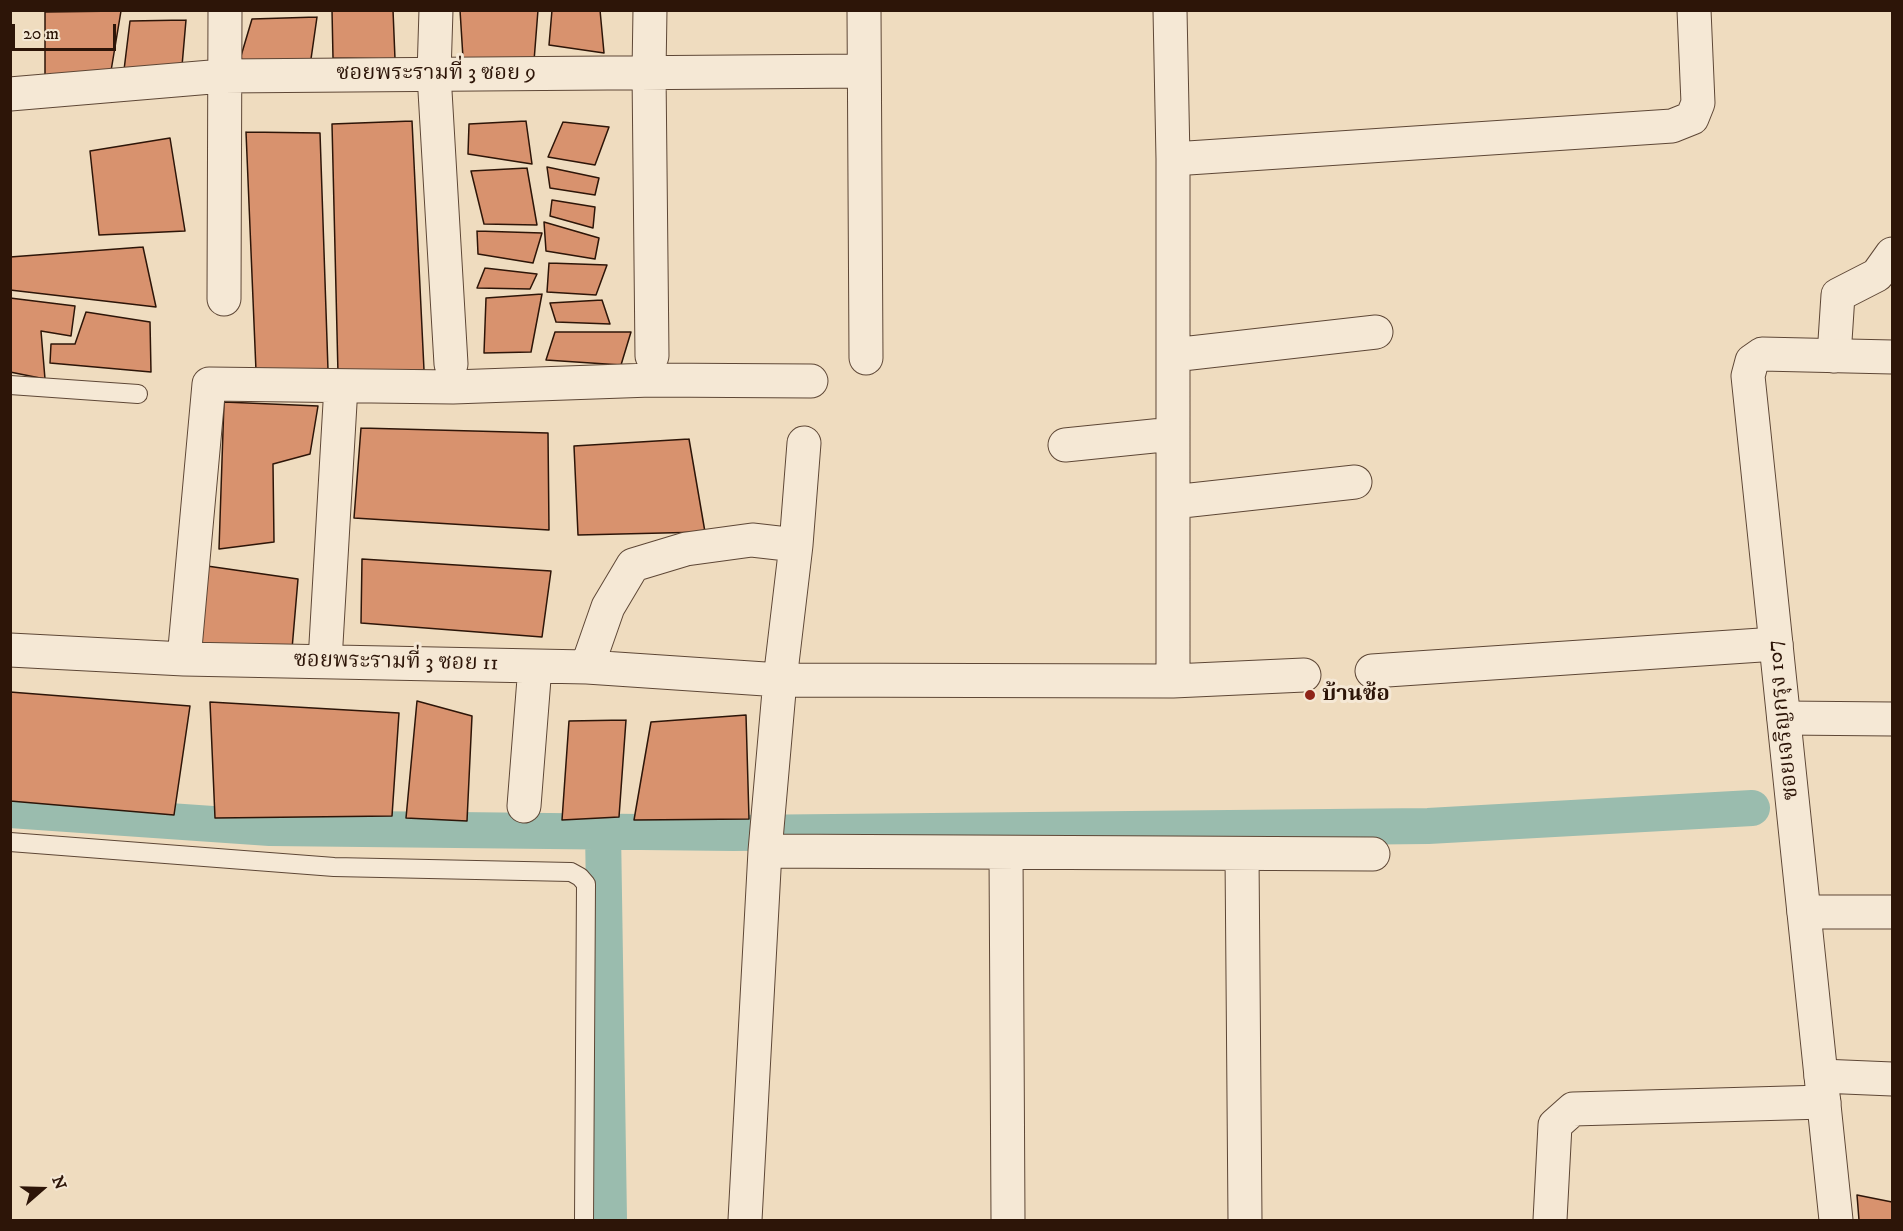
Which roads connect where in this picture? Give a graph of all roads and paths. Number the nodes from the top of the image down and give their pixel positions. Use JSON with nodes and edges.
{"nodes":[{"id":1,"x":225,"y":10,"type":"edge"},
{"id":2,"x":436,"y":10,"type":"edge"},
{"id":3,"x":650,"y":10,"type":"edge"},
{"id":4,"x":864,"y":10,"type":"edge"},
{"id":5,"x":1170,"y":10,"type":"edge"},
{"id":6,"x":1694,"y":10,"type":"edge"},
{"id":7,"x":863,"y":71,"type":"junction"},
{"id":8,"x":649,"y":72,"type":"junction"},
{"id":9,"x":434,"y":74,"type":"junction"},
{"id":10,"x":224,"y":76,"type":"junction"},
{"id":11,"x":10,"y":94,"type":"edge"},
{"id":12,"x":1173,"y":159,"type":"junction"},
{"id":13,"x":1893,"y":254,"type":"edge"},
{"id":14,"x":224,"y":298,"type":"dead end"},
{"id":15,"x":1376,"y":333,"type":"dead end"},
{"id":16,"x":1173,"y":355,"type":"junction"},
{"id":17,"x":652,"y":356,"type":"dead end"},
{"id":18,"x":1834,"y":356,"type":"junction"},
{"id":19,"x":1893,"y":357,"type":"edge"},
{"id":20,"x":866,"y":358,"type":"dead end"},
{"id":21,"x":451,"y":364,"type":"dead end"},
{"id":22,"x":811,"y":381,"type":"dead end"},
{"id":23,"x":10,"y":385,"type":"edge"},
{"id":24,"x":341,"y":386,"type":"junction"},
{"id":25,"x":138,"y":394,"type":"dead end"},
{"id":26,"x":1173,"y":434,"type":"junction"},
{"id":27,"x":804,"y":443,"type":"dead end"},
{"id":28,"x":1065,"y":445,"type":"dead end"},
{"id":29,"x":1355,"y":482,"type":"dead end"},
{"id":30,"x":1173,"y":502,"type":"junction"},
{"id":31,"x":796,"y":545,"type":"junction"},
{"id":32,"x":1776,"y":644,"type":"junction"},
{"id":33,"x":10,"y":650,"type":"edge"},
{"id":34,"x":184,"y":659,"type":"junction"},
{"id":35,"x":325,"y":661,"type":"junction"},
{"id":36,"x":535,"y":666,"type":"junction"},
{"id":37,"x":587,"y":668,"type":"junction"},
{"id":38,"x":1372,"y":671,"type":"dead end"},
{"id":39,"x":1304,"y":675,"type":"dead end"},
{"id":40,"x":780,"y":680,"type":"junction"},
{"id":41,"x":1173,"y":681,"type":"junction"},
{"id":42,"x":1784,"y":718,"type":"junction"},
{"id":43,"x":1893,"y":719,"type":"edge"},
{"id":44,"x":524,"y":806,"type":"dead end"},
{"id":45,"x":10,"y":842,"type":"edge"},
{"id":46,"x":765,"y":851,"type":"junction"},
{"id":47,"x":1006,"y":853,"type":"junction"},
{"id":48,"x":1373,"y":854,"type":"dead end"},
{"id":49,"x":1242,"y":855,"type":"junction"},
{"id":50,"x":1804,"y":912,"type":"junction"},
{"id":51,"x":1893,"y":912,"type":"edge"},
{"id":52,"x":1893,"y":1079,"type":"edge"},
{"id":53,"x":1822,"y":1089,"type":"junction"},
{"id":54,"x":584,"y":1221,"type":"edge"},
{"id":55,"x":745,"y":1221,"type":"edge"},
{"id":56,"x":1008,"y":1221,"type":"edge"},
{"id":57,"x":1245,"y":1221,"type":"edge"},
{"id":58,"x":1550,"y":1221,"type":"edge"},
{"id":59,"x":1836,"y":1221,"type":"edge"}],
"edges":[{"from":1,"to":10,"type":"street"},
{"from":2,"to":9,"type":"street"},
{"from":3,"to":8,"type":"street"},
{"from":4,"to":7,"type":"street"},
{"from":5,"to":12,"type":"street"},
{"from":6,"to":12,"type":"street"},
{"from":7,"to":8,"type":"street","name":"ซอยพระรามที่ 3 ซอย 9"},
{"from":7,"to":20,"type":"street"},
{"from":8,"to":9,"type":"street","name":"ซอยพระรามที่ 3 ซอย 9"},
{"from":8,"to":17,"type":"street"},
{"from":9,"to":10,"type":"street","name":"ซอยพระรามที่ 3 ซอย 9"},
{"from":9,"to":21,"type":"street"},
{"from":10,"to":11,"type":"street","name":"ซอยพระรามที่ 3 ซอย 9"},
{"from":10,"to":14,"type":"street"},
{"from":12,"to":16,"type":"street"},
{"from":13,"to":18,"type":"street"},
{"from":15,"to":16,"type":"street"},
{"from":16,"to":26,"type":"street"},
{"from":18,"to":19,"type":"street","name":"ซอยเจริญกรุง 107"},
{"from":18,"to":32,"type":"street","name":"ซอยเจริญกรุง 107"},
{"from":22,"to":24,"type":"street"},
{"from":23,"to":25,"type":"lane"},
{"from":24,"to":34,"type":"street"},
{"from":24,"to":35,"type":"street"},
{"from":26,"to":28,"type":"street"},
{"from":26,"to":30,"type":"street"},
{"from":27,"to":31,"type":"street"},
{"from":29,"to":30,"type":"street"},
{"from":30,"to":41,"type":"street"},
{"from":31,"to":37,"type":"street"},
{"from":31,"to":40,"type":"street"},
{"from":32,"to":38,"type":"street"},
{"from":32,"to":42,"type":"street","name":"ซอยเจริญกรุง 107"},
{"from":33,"to":34,"type":"street","name":"ซอยพระรามที่ 3 ซอย 11"},
{"from":34,"to":35,"type":"street","name":"ซอยพระรามที่ 3 ซอย 11"},
{"from":35,"to":36,"type":"street","name":"ซอยพระรามที่ 3 ซอย 11"},
{"from":36,"to":37,"type":"street","name":"ซอยพระรามที่ 3 ซอย 11"},
{"from":36,"to":44,"type":"street"},
{"from":37,"to":40,"type":"street","name":"ซอยพระรามที่ 3 ซอย 11"},
{"from":39,"to":41,"type":"street","name":"ซอยพระรามที่ 3 ซอย 11"},
{"from":40,"to":41,"type":"street","name":"ซอยพระรามที่ 3 ซอย 11"},
{"from":40,"to":46,"type":"street"},
{"from":42,"to":43,"type":"street"},
{"from":42,"to":50,"type":"street","name":"ซอยเจริญกรุง 107"},
{"from":45,"to":54,"type":"lane"},
{"from":46,"to":47,"type":"street"},
{"from":46,"to":55,"type":"street"},
{"from":47,"to":49,"type":"street"},
{"from":47,"to":56,"type":"street"},
{"from":48,"to":49,"type":"street"},
{"from":49,"to":57,"type":"street"},
{"from":50,"to":51,"type":"street"},
{"from":50,"to":53,"type":"street","name":"ซอยเจริญกรุง 107"},
{"from":52,"to":53,"type":"street"},
{"from":53,"to":58,"type":"street"},
{"from":53,"to":59,"type":"street","name":"ซอยเจริญกรุง 107"}]}
